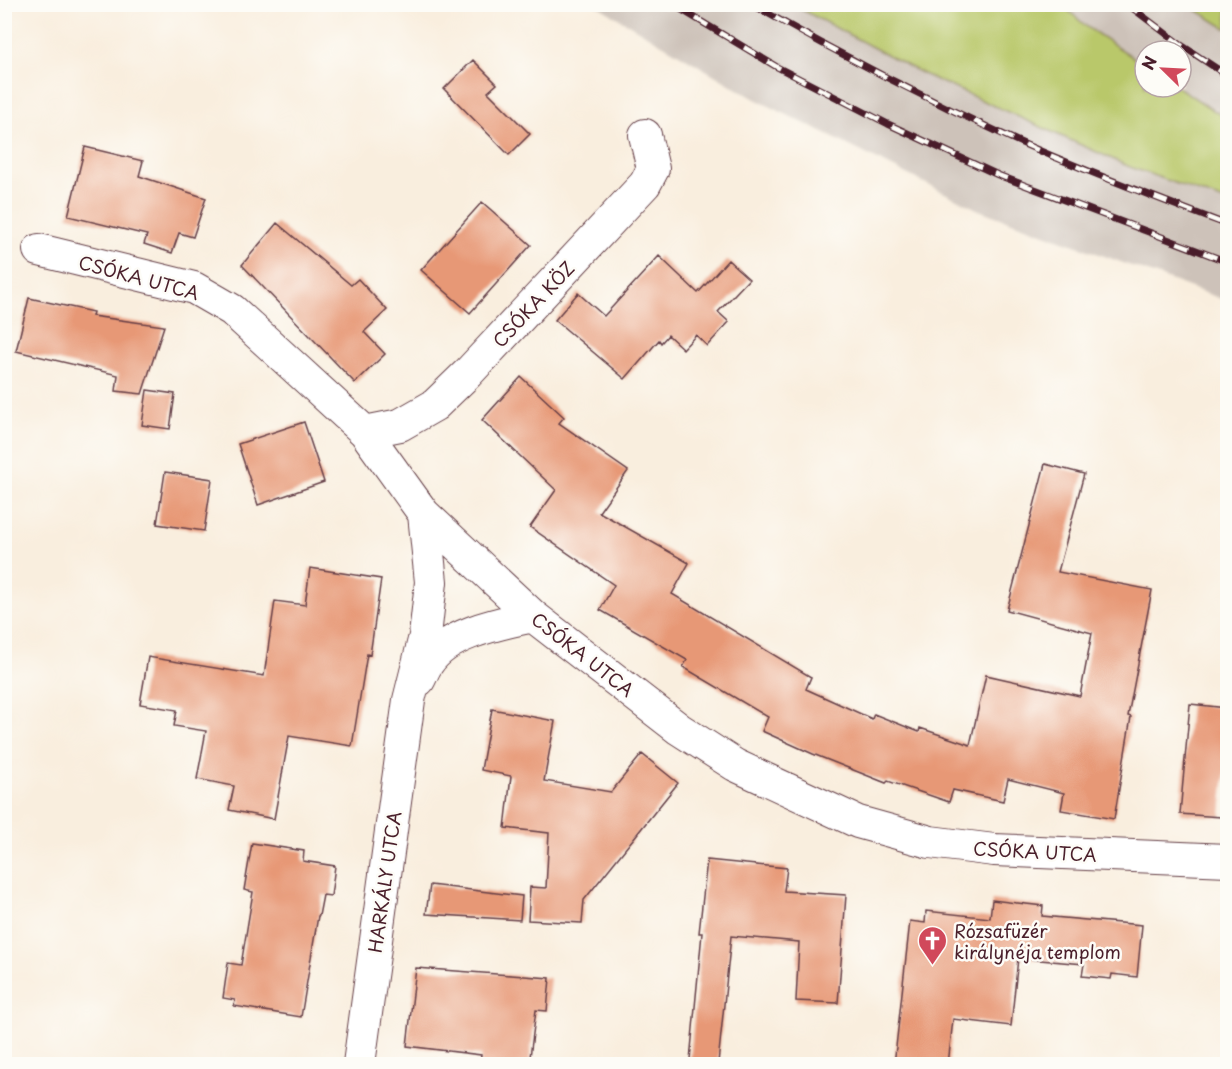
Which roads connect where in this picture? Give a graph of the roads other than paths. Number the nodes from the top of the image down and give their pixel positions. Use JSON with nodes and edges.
{"nodes":[{"id":1,"x":645,"y":135,"type":"dead end"},
{"id":2,"x":39,"y":250,"type":"dead end"},
{"id":3,"x":365,"y":432,"type":"junction"},
{"id":4,"x":424,"y":514,"type":"junction"},
{"id":5,"x":533,"y":616,"type":"junction"},
{"id":6,"x":409,"y":700,"type":"junction"},
{"id":7,"x":1227,"y":860,"type":"edge"},
{"id":8,"x":359,"y":1065,"type":"edge"}],
"edges":[{"from":1,"to":3,"type":"street","name":"CSÓKA KÖZ"},
{"from":2,"to":3,"type":"street","name":"CSÓKA UTCA"},
{"from":3,"to":4,"type":"street","name":"CSÓKA UTCA"},
{"from":4,"to":5,"type":"street","name":"CSÓKA UTCA"},
{"from":4,"to":6,"type":"street","name":"HARKÁLY UTCA"},
{"from":5,"to":6,"type":"street","name":"HARKÁLY UTCA"},
{"from":5,"to":7,"type":"street","name":"CSÓKA UTCA"},
{"from":6,"to":8,"type":"street","name":"HARKÁLY UTCA"}]}
